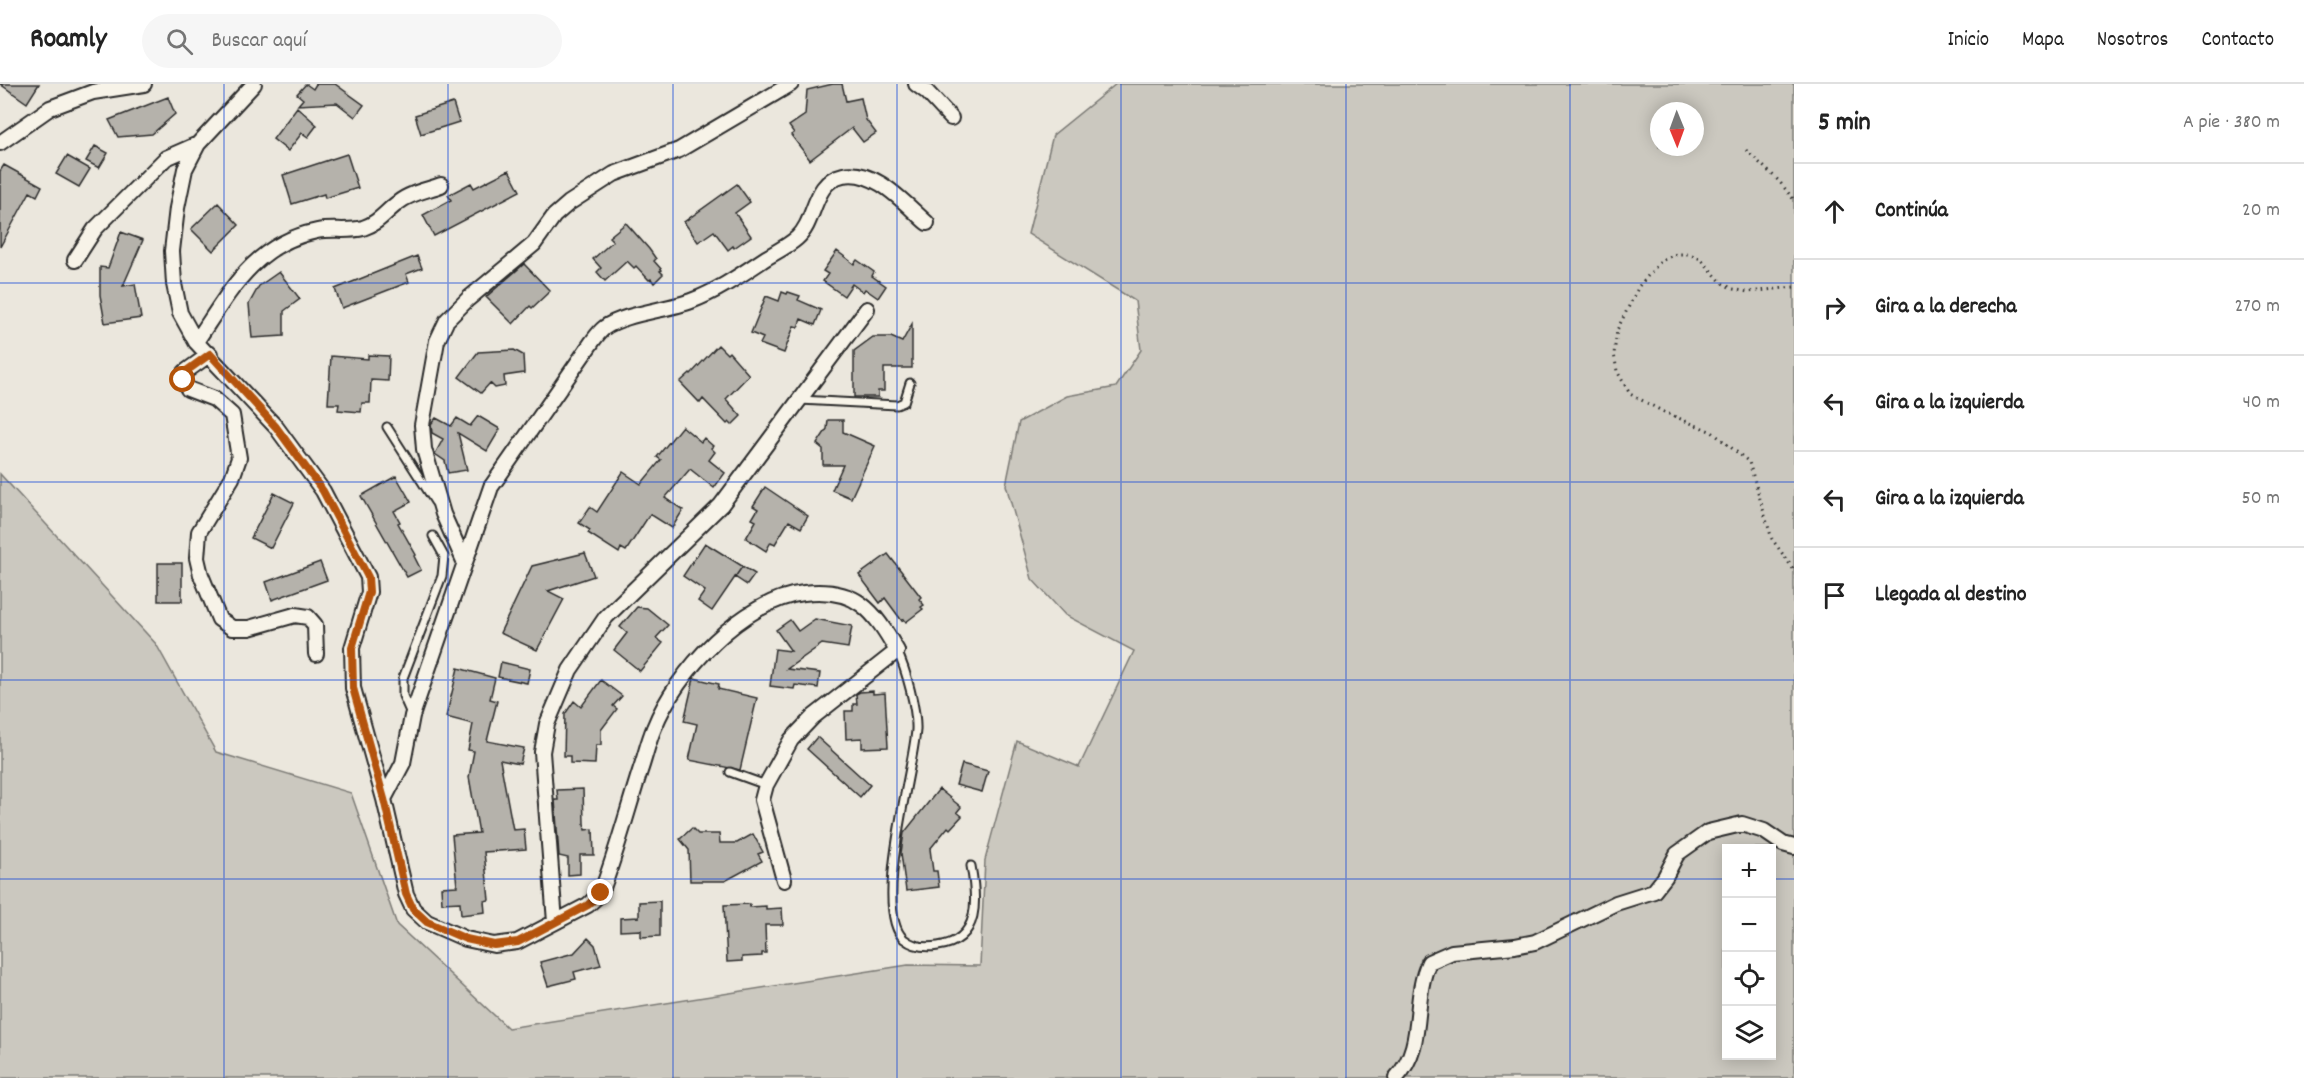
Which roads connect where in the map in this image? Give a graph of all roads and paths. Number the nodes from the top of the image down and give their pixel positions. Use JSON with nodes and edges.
{"nodes":[{"id":1,"x":144,"y":84,"type":"edge"},
{"id":2,"x":254,"y":84,"type":"edge"},
{"id":3,"x":791,"y":84,"type":"edge"},
{"id":4,"x":916,"y":84,"type":"edge"},
{"id":5,"x":951,"y":118,"type":"dead end"},
{"id":6,"x":0,"y":143,"type":"edge"},
{"id":7,"x":198,"y":144,"type":"junction"},
{"id":8,"x":1746,"y":150,"type":"dead end"},
{"id":9,"x":441,"y":184,"type":"dead end"},
{"id":10,"x":1794,"y":200,"type":"edge"},
{"id":11,"x":927,"y":223,"type":"dead end"},
{"id":12,"x":75,"y":260,"type":"dead end"},
{"id":13,"x":1794,"y":287,"type":"edge"},
{"id":14,"x":867,"y":309,"type":"dead end"},
{"id":15,"x":196,"y":342,"type":"junction"},
{"id":16,"x":210,"y":354,"type":"junction"},
{"id":17,"x":910,"y":383,"type":"dead end"},
{"id":18,"x":800,"y":400,"type":"junction"},
{"id":19,"x":387,"y":427,"type":"dead end"},
{"id":20,"x":443,"y":514,"type":"junction"},
{"id":21,"x":433,"y":536,"type":"dead end"},
{"id":22,"x":464,"y":561,"type":"junction"},
{"id":23,"x":1794,"y":570,"type":"edge"},
{"id":24,"x":897,"y":651,"type":"junction"},
{"id":25,"x":316,"y":654,"type":"dead end"},
{"id":26,"x":412,"y":716,"type":"junction"},
{"id":27,"x":730,"y":772,"type":"dead end"},
{"id":28,"x":766,"y":785,"type":"junction"},
{"id":29,"x":384,"y":799,"type":"junction"},
{"id":30,"x":1794,"y":847,"type":"edge"},
{"id":31,"x":971,"y":866,"type":"dead end"},
{"id":32,"x":784,"y":880,"type":"dead end"},
{"id":33,"x":555,"y":922,"type":"junction"},
{"id":34,"x":1396,"y":1078,"type":"edge"}],
"edges":[{"from":1,"to":6,"type":"street"},
{"from":2,"to":7,"type":"street"},
{"from":3,"to":20,"type":"street"},
{"from":4,"to":5,"type":"street"},
{"from":7,"to":12,"type":"street"},
{"from":7,"to":15,"type":"street"},
{"from":8,"to":10,"type":"path"},
{"from":9,"to":15,"type":"street"},
{"from":11,"to":22,"type":"street"},
{"from":13,"to":23,"type":"path"},
{"from":14,"to":18,"type":"street"},
{"from":15,"to":16,"type":"street"},
{"from":16,"to":25,"type":"street"},
{"from":16,"to":29,"type":"street"},
{"from":17,"to":18,"type":"lane"},
{"from":18,"to":33,"type":"street"},
{"from":19,"to":20,"type":"lane"},
{"from":20,"to":22,"type":"street"},
{"from":21,"to":26,"type":"lane"},
{"from":22,"to":26,"type":"street"},
{"from":24,"to":28,"type":"street"},
{"from":24,"to":31,"type":"lane"},
{"from":24,"to":33,"type":"street"},
{"from":26,"to":29,"type":"street"},
{"from":27,"to":28,"type":"lane"},
{"from":28,"to":32,"type":"street"},
{"from":29,"to":33,"type":"street"},
{"from":30,"to":34,"type":"street"}]}
